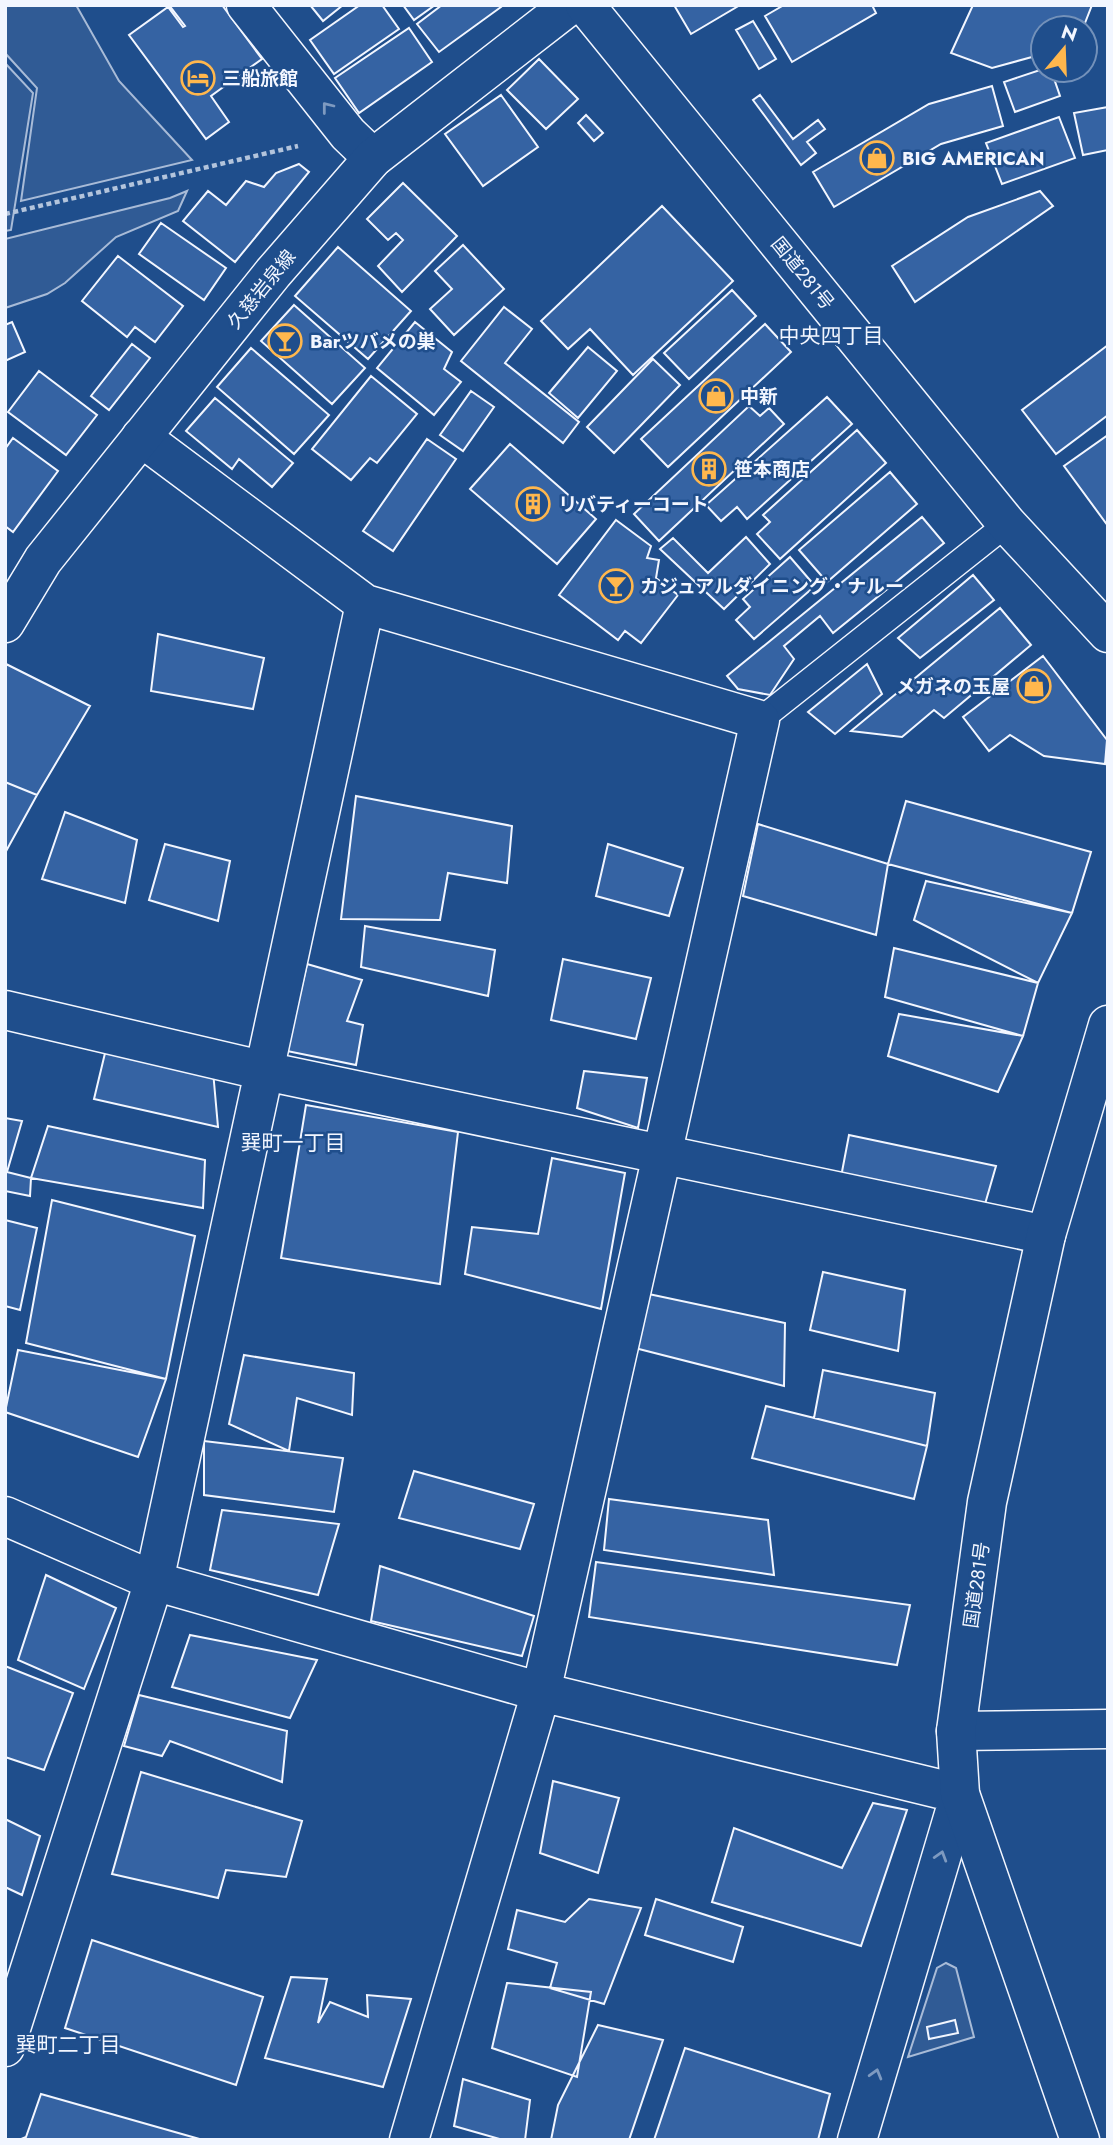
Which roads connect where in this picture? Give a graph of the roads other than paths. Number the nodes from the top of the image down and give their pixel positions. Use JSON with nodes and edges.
{"nodes":[{"id":1,"x":246,"y":5,"type":"edge"},
{"id":2,"x":570,"y":5,"type":"edge"},
{"id":3,"x":585,"y":5,"type":"edge"},
{"id":4,"x":360,"y":146,"type":"junction"},
{"id":5,"x":141,"y":437,"type":"junction"},
{"id":6,"x":1007,"y":524,"type":"junction"},
{"id":7,"x":365,"y":604,"type":"junction"},
{"id":8,"x":9,"y":608,"type":"edge"},
{"id":9,"x":1108,"y":633,"type":"edge"},
{"id":10,"x":760,"y":720,"type":"junction"},
{"id":11,"x":5,"y":1010,"type":"edge"},
{"id":12,"x":1108,"y":1025,"type":"edge"},
{"id":13,"x":265,"y":1071,"type":"junction"},
{"id":14,"x":662,"y":1155,"type":"junction"},
{"id":15,"x":1046,"y":1235,"type":"junction"},
{"id":16,"x":5,"y":1516,"type":"edge"},
{"id":17,"x":154,"y":1581,"type":"junction"},
{"id":18,"x":541,"y":1692,"type":"junction"},
{"id":19,"x":1108,"y":1728,"type":"edge"},
{"id":20,"x":956,"y":1731,"type":"junction"},
{"id":21,"x":960,"y":1794,"type":"junction"},
{"id":22,"x":9,"y":2024,"type":"edge"},
{"id":23,"x":409,"y":2140,"type":"edge"},
{"id":24,"x":857,"y":2140,"type":"edge"},
{"id":25,"x":1080,"y":2140,"type":"edge"}],
"edges":[{"from":4,"to":1,"type":"main road","one_way":true},
{"from":2,"to":4,"type":"main road","name":"久慈岩泉線"},
{"from":3,"to":6,"type":"main road","name":"国道281号"},
{"from":4,"to":5,"type":"main road","name":"久慈岩泉線"},
{"from":5,"to":7,"type":"main road"},
{"from":5,"to":8,"type":"main road","name":"久慈岩泉線"},
{"from":6,"to":9,"type":"main road","name":"国道281号"},
{"from":6,"to":10,"type":"lane"},
{"from":7,"to":10,"type":"main road"},
{"from":7,"to":13,"type":"main road"},
{"from":10,"to":14,"type":"main road"},
{"from":11,"to":13,"type":"main road"},
{"from":12,"to":15,"type":"main road","name":"国道281号"},
{"from":13,"to":14,"type":"main road"},
{"from":13,"to":17,"type":"main road"},
{"from":14,"to":15,"type":"main road"},
{"from":14,"to":18,"type":"main road"},
{"from":15,"to":20,"type":"main road","name":"国道281号"},
{"from":16,"to":17,"type":"main road"},
{"from":17,"to":18,"type":"main road"},
{"from":17,"to":22,"type":"main road"},
{"from":18,"to":21,"type":"main road"},
{"from":18,"to":23,"type":"main road"},
{"from":19,"to":20,"type":"main road"},
{"from":20,"to":21,"type":"main road","name":"国道281号"},
{"from":24,"to":21,"type":"main road","one_way":true},
{"from":21,"to":25,"type":"main road","name":"国道281号"}]}
